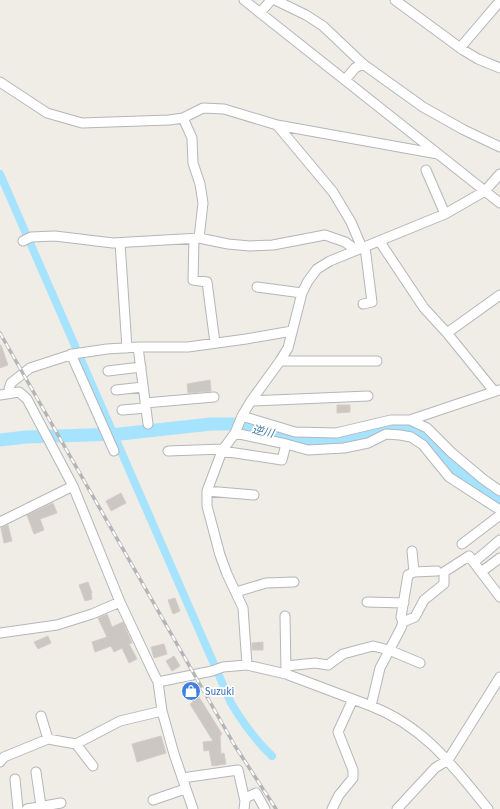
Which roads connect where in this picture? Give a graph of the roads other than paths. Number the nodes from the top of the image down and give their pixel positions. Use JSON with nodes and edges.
{"nodes":[{"id":1,"x":244,"y":0,"type":"edge"},
{"id":2,"x":271,"y":0,"type":"edge"},
{"id":3,"x":275,"y":0,"type":"edge"},
{"id":4,"x":395,"y":0,"type":"edge"},
{"id":5,"x":500,"y":1,"type":"edge"},
{"id":6,"x":260,"y":13,"type":"junction"},
{"id":7,"x":460,"y":48,"type":"junction"},
{"id":8,"x":363,"y":64,"type":"junction"},
{"id":9,"x":500,"y":68,"type":"edge"},
{"id":10,"x":345,"y":80,"type":"junction"},
{"id":11,"x":0,"y":82,"type":"edge"},
{"id":12,"x":183,"y":118,"type":"junction"},
{"id":13,"x":277,"y":124,"type":"junction"},
{"id":14,"x":500,"y":147,"type":"edge"},
{"id":15,"x":440,"y":154,"type":"junction"},
{"id":16,"x":426,"y":170,"type":"dead end"},
{"id":17,"x":500,"y":174,"type":"edge"},
{"id":18,"x":485,"y":191,"type":"junction"},
{"id":19,"x":500,"y":203,"type":"edge"},
{"id":20,"x":445,"y":214,"type":"junction"},
{"id":21,"x":26,"y":239,"type":"dead end"},
{"id":22,"x":197,"y":239,"type":"junction"},
{"id":23,"x":380,"y":242,"type":"junction"},
{"id":24,"x":120,"y":243,"type":"junction"},
{"id":25,"x":361,"y":248,"type":"junction"},
{"id":26,"x":257,"y":287,"type":"dead end"},
{"id":27,"x":302,"y":293,"type":"junction"},
{"id":28,"x":500,"y":295,"type":"edge"},
{"id":29,"x":363,"y":304,"type":"dead end"},
{"id":30,"x":292,"y":331,"type":"junction"},
{"id":31,"x":447,"y":333,"type":"junction"},
{"id":32,"x":215,"y":343,"type":"junction"},
{"id":33,"x":138,"y":347,"type":"junction"},
{"id":34,"x":126,"y":348,"type":"junction"},
{"id":35,"x":75,"y":354,"type":"junction"},
{"id":36,"x":377,"y":361,"type":"dead end"},
{"id":37,"x":280,"y":362,"type":"junction"},
{"id":38,"x":141,"y":367,"type":"junction"},
{"id":39,"x":108,"y":371,"type":"dead end"},
{"id":40,"x":143,"y":387,"type":"junction"},
{"id":41,"x":116,"y":390,"type":"dead end"},
{"id":42,"x":497,"y":390,"type":"edge"},
{"id":43,"x":4,"y":394,"type":"edge"},
{"id":44,"x":368,"y":396,"type":"dead end"},
{"id":45,"x":214,"y":397,"type":"dead end"},
{"id":46,"x":251,"y":401,"type":"junction"},
{"id":47,"x":146,"y":405,"type":"junction"},
{"id":48,"x":122,"y":410,"type":"dead end"},
{"id":49,"x":240,"y":419,"type":"junction"},
{"id":50,"x":410,"y":420,"type":"junction"},
{"id":51,"x":148,"y":424,"type":"dead end"},
{"id":52,"x":235,"y":431,"type":"junction"},
{"id":53,"x":286,"y":444,"type":"junction"},
{"id":54,"x":222,"y":450,"type":"junction"},
{"id":55,"x":114,"y":451,"type":"dead end"},
{"id":56,"x":168,"y":451,"type":"dead end"},
{"id":57,"x":73,"y":486,"type":"junction"},
{"id":58,"x":207,"y":491,"type":"junction"},
{"id":59,"x":500,"y":491,"type":"edge"},
{"id":60,"x":254,"y":495,"type":"dead end"},
{"id":61,"x":500,"y":510,"type":"edge"},
{"id":62,"x":500,"y":515,"type":"edge"},
{"id":63,"x":0,"y":522,"type":"edge"},
{"id":64,"x":500,"y":540,"type":"edge"},
{"id":65,"x":462,"y":544,"type":"dead end"},
{"id":66,"x":412,"y":551,"type":"dead end"},
{"id":67,"x":500,"y":558,"type":"edge"},
{"id":68,"x":474,"y":562,"type":"junction"},
{"id":69,"x":437,"y":571,"type":"dead end"},
{"id":70,"x":414,"y":572,"type":"junction"},
{"id":71,"x":482,"y":572,"type":"junction"},
{"id":72,"x":294,"y":582,"type":"dead end"},
{"id":73,"x":236,"y":592,"type":"junction"},
{"id":74,"x":500,"y":597,"type":"edge"},
{"id":75,"x":120,"y":602,"type":"junction"},
{"id":76,"x":367,"y":602,"type":"dead end"},
{"id":77,"x":404,"y":603,"type":"junction"},
{"id":78,"x":285,"y":616,"type":"dead end"},
{"id":79,"x":403,"y":622,"type":"junction"},
{"id":80,"x":0,"y":633,"type":"edge"},
{"id":81,"x":389,"y":650,"type":"junction"},
{"id":82,"x":420,"y":662,"type":"dead end"},
{"id":83,"x":247,"y":665,"type":"junction"},
{"id":84,"x":286,"y":670,"type":"junction"},
{"id":85,"x":500,"y":677,"type":"edge"},
{"id":86,"x":158,"y":682,"type":"junction"},
{"id":87,"x":353,"y":699,"type":"junction"},
{"id":88,"x":372,"y":706,"type":"junction"},
{"id":89,"x":162,"y":711,"type":"junction"},
{"id":90,"x":41,"y":716,"type":"dead end"},
{"id":91,"x":48,"y":739,"type":"junction"},
{"id":92,"x":76,"y":744,"type":"junction"},
{"id":93,"x":448,"y":760,"type":"junction"},
{"id":94,"x":0,"y":762,"type":"edge"},
{"id":95,"x":93,"y":766,"type":"dead end"},
{"id":96,"x":36,"y":772,"type":"dead end"},
{"id":97,"x":182,"y":778,"type":"junction"},
{"id":98,"x":15,"y":779,"type":"dead end"},
{"id":99,"x":185,"y":789,"type":"junction"},
{"id":100,"x":245,"y":798,"type":"junction"},
{"id":101,"x":153,"y":800,"type":"dead end"},
{"id":102,"x":61,"y":803,"type":"dead end"},
{"id":103,"x":46,"y":807,"type":"edge"},
{"id":104,"x":18,"y":809,"type":"edge"},
{"id":105,"x":28,"y":809,"type":"edge"},
{"id":106,"x":193,"y":809,"type":"edge"},
{"id":107,"x":244,"y":809,"type":"edge"},
{"id":108,"x":265,"y":809,"type":"edge"},
{"id":109,"x":332,"y":809,"type":"edge"},
{"id":110,"x":397,"y":809,"type":"edge"},
{"id":111,"x":488,"y":809,"type":"edge"}],
"edges":[{"from":1,"to":6,"type":"street"},
{"from":2,"to":6,"type":"street"},
{"from":3,"to":8,"type":"street"},
{"from":4,"to":7,"type":"street"},
{"from":5,"to":7,"type":"street"},
{"from":6,"to":10,"type":"street"},
{"from":7,"to":9,"type":"street"},
{"from":8,"to":10,"type":"street"},
{"from":8,"to":14,"type":"street"},
{"from":10,"to":15,"type":"street"},
{"from":11,"to":12,"type":"street"},
{"from":12,"to":13,"type":"street"},
{"from":12,"to":22,"type":"street"},
{"from":13,"to":15,"type":"street"},
{"from":13,"to":25,"type":"street"},
{"from":15,"to":18,"type":"street"},
{"from":16,"to":20,"type":"street"},
{"from":17,"to":18,"type":"street"},
{"from":18,"to":19,"type":"street"},
{"from":18,"to":20,"type":"street"},
{"from":20,"to":23,"type":"street"},
{"from":21,"to":24,"type":"street"},
{"from":22,"to":24,"type":"street"},
{"from":22,"to":25,"type":"street"},
{"from":22,"to":32,"type":"street"},
{"from":23,"to":25,"type":"street"},
{"from":23,"to":31,"type":"street"},
{"from":24,"to":34,"type":"street"},
{"from":25,"to":27,"type":"street"},
{"from":25,"to":29,"type":"street"},
{"from":26,"to":27,"type":"street"},
{"from":27,"to":30,"type":"street"},
{"from":28,"to":31,"type":"street"},
{"from":30,"to":32,"type":"street"},
{"from":30,"to":37,"type":"street"},
{"from":31,"to":42,"type":"street"},
{"from":32,"to":33,"type":"street"},
{"from":33,"to":34,"type":"street"},
{"from":33,"to":38,"type":"street"},
{"from":34,"to":35,"type":"street"},
{"from":35,"to":43,"type":"street"},
{"from":35,"to":55,"type":"street"},
{"from":36,"to":37,"type":"street"},
{"from":37,"to":46,"type":"street"},
{"from":38,"to":39,"type":"street"},
{"from":38,"to":40,"type":"street"},
{"from":40,"to":41,"type":"street"},
{"from":40,"to":47,"type":"street"},
{"from":42,"to":50,"type":"street"},
{"from":43,"to":57,"type":"street"},
{"from":44,"to":46,"type":"street"},
{"from":45,"to":47,"type":"street"},
{"from":46,"to":49,"type":"street"},
{"from":47,"to":48,"type":"street"},
{"from":47,"to":51,"type":"street"},
{"from":49,"to":50,"type":"street"},
{"from":49,"to":52,"type":"street"},
{"from":50,"to":59,"type":"street"},
{"from":52,"to":53,"type":"street"},
{"from":52,"to":54,"type":"street"},
{"from":53,"to":54,"type":"street"},
{"from":53,"to":61,"type":"street"},
{"from":54,"to":56,"type":"street"},
{"from":54,"to":58,"type":"street"},
{"from":57,"to":63,"type":"street"},
{"from":57,"to":75,"type":"street"},
{"from":58,"to":60,"type":"street"},
{"from":58,"to":73,"type":"street"},
{"from":62,"to":65,"type":"street"},
{"from":64,"to":68,"type":"street"},
{"from":66,"to":70,"type":"street"},
{"from":67,"to":71,"type":"street"},
{"from":68,"to":71,"type":"street"},
{"from":68,"to":79,"type":"street"},
{"from":69,"to":70,"type":"street"},
{"from":70,"to":77,"type":"street"},
{"from":71,"to":74,"type":"street"},
{"from":72,"to":73,"type":"street"},
{"from":73,"to":83,"type":"street"},
{"from":75,"to":80,"type":"street"},
{"from":75,"to":86,"type":"street"},
{"from":76,"to":77,"type":"street"},
{"from":77,"to":79,"type":"street"},
{"from":78,"to":84,"type":"street"},
{"from":79,"to":81,"type":"street"},
{"from":81,"to":82,"type":"street"},
{"from":81,"to":84,"type":"street"},
{"from":81,"to":88,"type":"street"},
{"from":83,"to":84,"type":"street"},
{"from":83,"to":86,"type":"street"},
{"from":84,"to":87,"type":"street"},
{"from":85,"to":93,"type":"street"},
{"from":86,"to":89,"type":"street"},
{"from":87,"to":88,"type":"street"},
{"from":87,"to":109,"type":"street"},
{"from":88,"to":93,"type":"street"},
{"from":89,"to":92,"type":"street"},
{"from":89,"to":97,"type":"street"},
{"from":90,"to":91,"type":"street"},
{"from":91,"to":92,"type":"street"},
{"from":91,"to":94,"type":"street"},
{"from":92,"to":95,"type":"street"},
{"from":93,"to":110,"type":"street"},
{"from":93,"to":111,"type":"street"},
{"from":96,"to":103,"type":"street"},
{"from":97,"to":99,"type":"street"},
{"from":97,"to":100,"type":"street"},
{"from":98,"to":104,"type":"street"},
{"from":99,"to":101,"type":"street"},
{"from":99,"to":106,"type":"street"},
{"from":100,"to":107,"type":"street"},
{"from":100,"to":108,"type":"street"},
{"from":102,"to":103,"type":"street"},
{"from":103,"to":105,"type":"street"}]}
